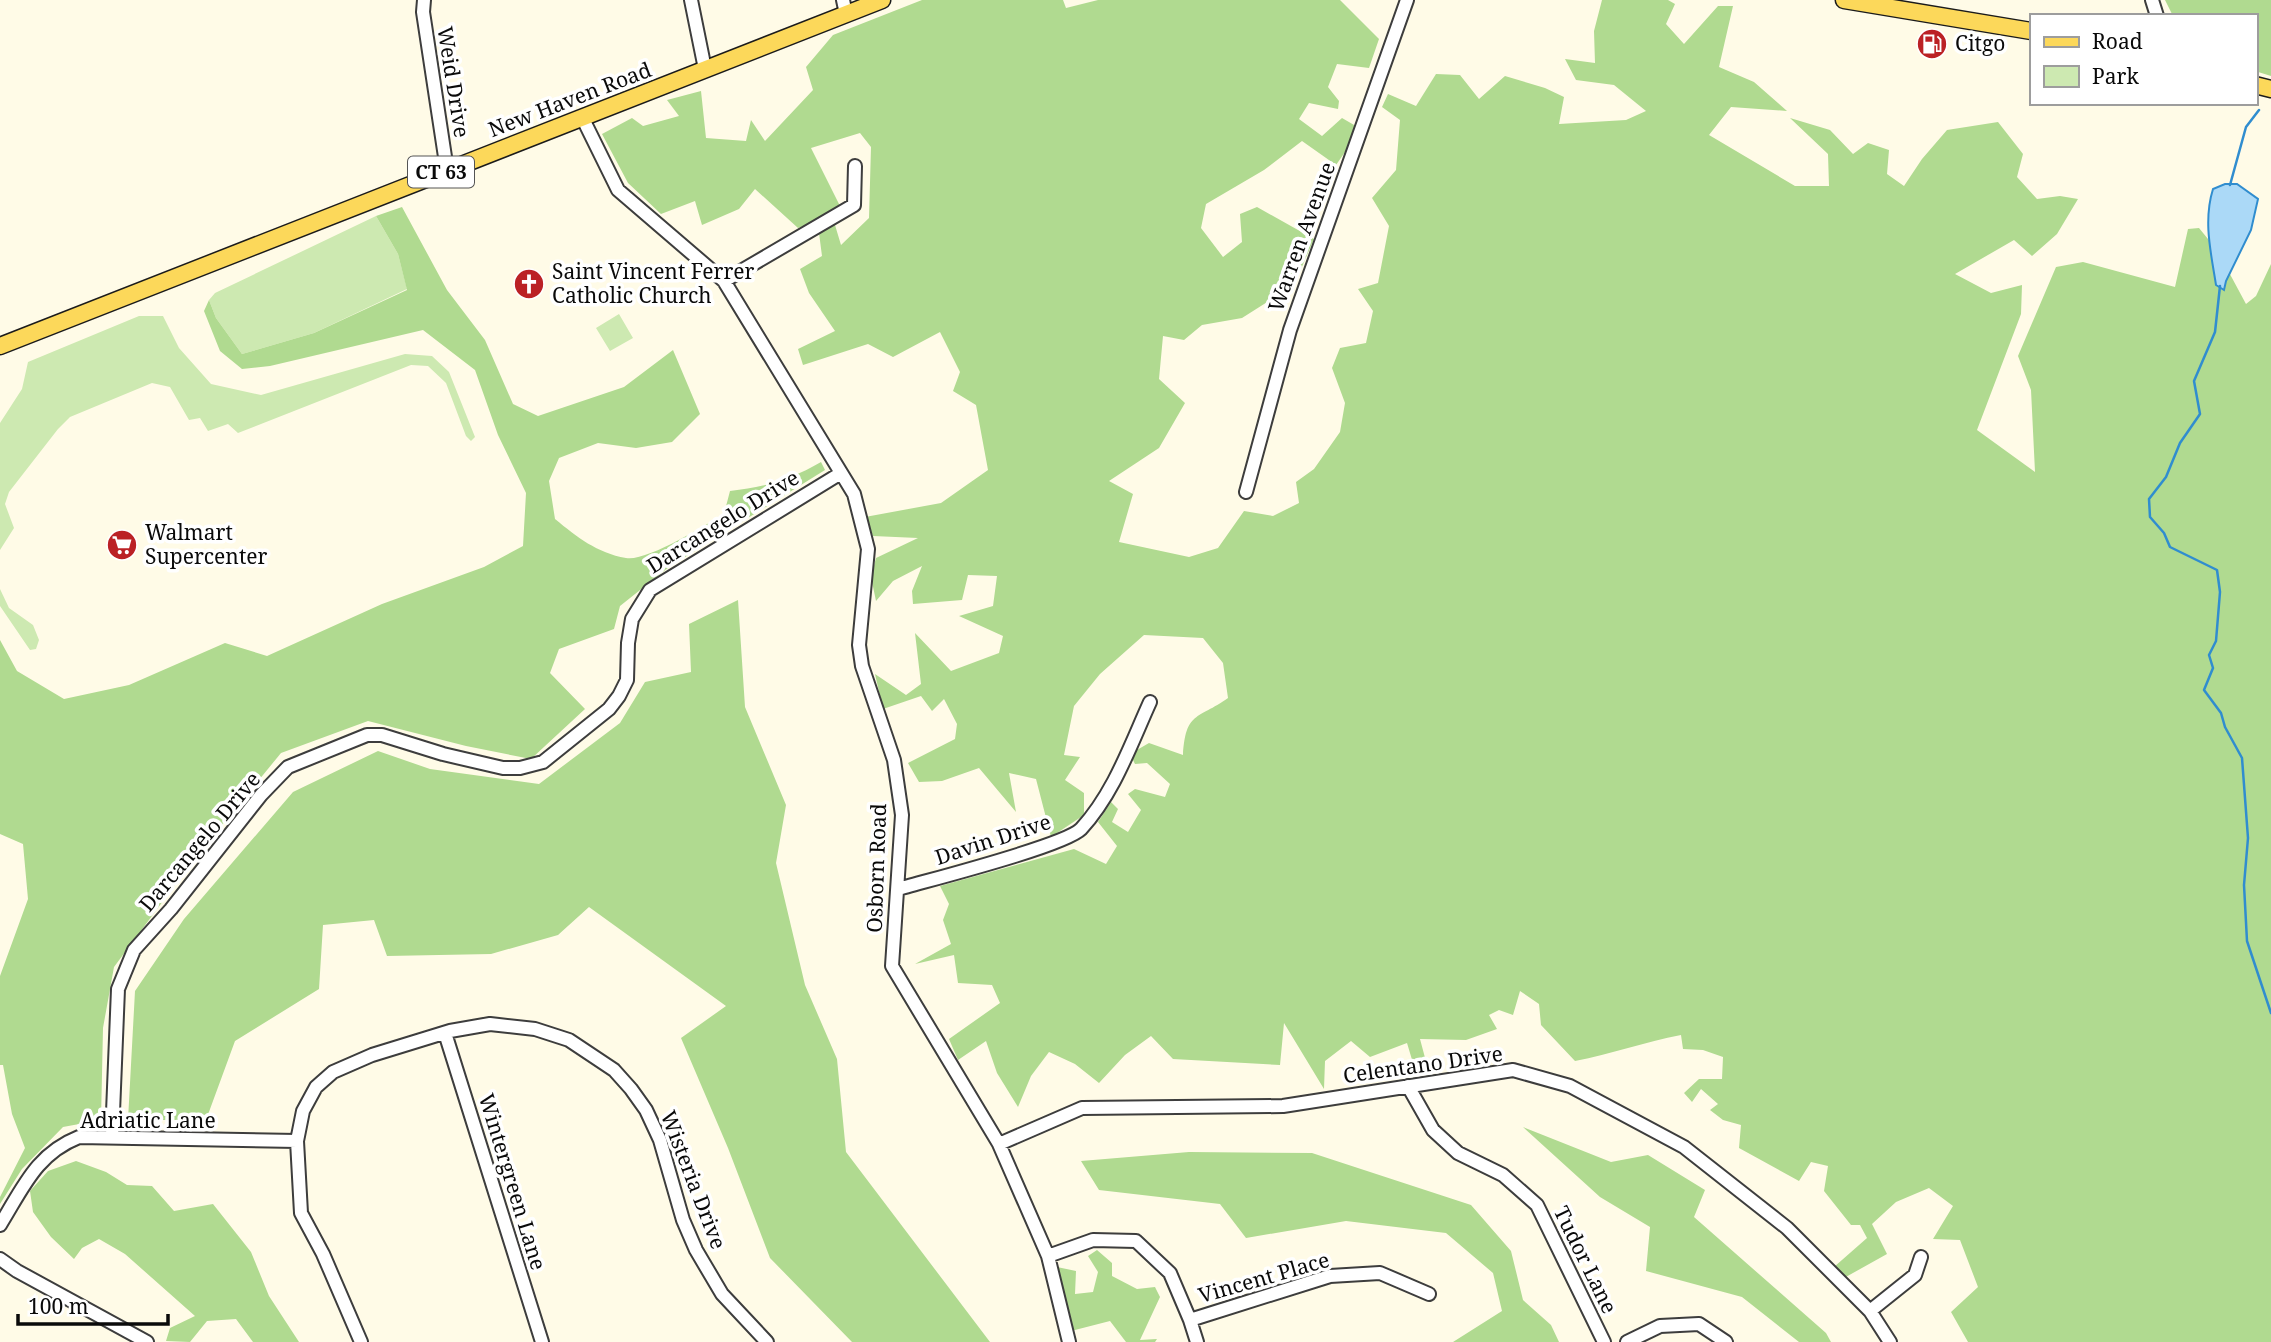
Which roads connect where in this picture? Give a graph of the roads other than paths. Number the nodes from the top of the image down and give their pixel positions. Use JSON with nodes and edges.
{"nodes":[{"id":1,"x":424,"y":0,"type":"edge"},
{"id":2,"x":691,"y":0,"type":"edge"},
{"id":3,"x":882,"y":0,"type":"edge"},
{"id":4,"x":1406,"y":0,"type":"edge"},
{"id":5,"x":1844,"y":0,"type":"edge"},
{"id":6,"x":844,"y":7,"type":"edge"},
{"id":7,"x":2030,"y":31,"type":"edge"},
{"id":8,"x":705,"y":69,"type":"junction"},
{"id":9,"x":583,"y":119,"type":"junction"},
{"id":10,"x":855,"y":166,"type":"dead end"},
{"id":11,"x":447,"y":170,"type":"junction"},
{"id":12,"x":724,"y":281,"type":"junction"},
{"id":13,"x":0,"y":346,"type":"edge"},
{"id":14,"x":841,"y":472,"type":"junction"},
{"id":15,"x":1246,"y":492,"type":"dead end"},
{"id":16,"x":1150,"y":702,"type":"dead end"},
{"id":17,"x":898,"y":890,"type":"junction"},
{"id":18,"x":445,"y":1033,"type":"junction"},
{"id":19,"x":1408,"y":1086,"type":"junction"},
{"id":20,"x":112,"y":1137,"type":"junction"},
{"id":21,"x":297,"y":1141,"type":"junction"},
{"id":22,"x":999,"y":1144,"type":"junction"},
{"id":23,"x":0,"y":1225,"type":"edge"},
{"id":24,"x":1048,"y":1256,"type":"junction"},
{"id":25,"x":1921,"y":1258,"type":"dead end"},
{"id":26,"x":0,"y":1259,"type":"edge"},
{"id":27,"x":1429,"y":1294,"type":"dead end"},
{"id":28,"x":1870,"y":1311,"type":"junction"},
{"id":29,"x":1191,"y":1320,"type":"junction"},
{"id":30,"x":147,"y":1342,"type":"edge"},
{"id":31,"x":361,"y":1342,"type":"edge"},
{"id":32,"x":542,"y":1342,"type":"edge"},
{"id":33,"x":767,"y":1342,"type":"edge"},
{"id":34,"x":1069,"y":1342,"type":"edge"},
{"id":35,"x":1197,"y":1342,"type":"edge"},
{"id":36,"x":1604,"y":1342,"type":"edge"},
{"id":37,"x":1628,"y":1342,"type":"edge"},
{"id":38,"x":1726,"y":1342,"type":"edge"},
{"id":39,"x":1890,"y":1342,"type":"edge"}],
"edges":[{"from":1,"to":11,"type":"street","name":"Weid Drive"},
{"from":2,"to":8,"type":"street"},
{"from":3,"to":6,"type":"main road","name":"New Haven Road","number":"CT 63"},
{"from":4,"to":15,"type":"street","name":"Warren Avenue"},
{"from":5,"to":7,"type":"main road"},
{"from":6,"to":8,"type":"main road","name":"New Haven Road","number":"CT 63"},
{"from":8,"to":9,"type":"main road","name":"New Haven Road","number":"CT 63"},
{"from":9,"to":11,"type":"main road","name":"New Haven Road","number":"CT 63"},
{"from":9,"to":12,"type":"street","name":"Osborn Road"},
{"from":10,"to":12,"type":"street"},
{"from":11,"to":13,"type":"main road","name":"New Haven Road","number":"CT 63"},
{"from":12,"to":14,"type":"street","name":"Osborn Road"},
{"from":14,"to":17,"type":"street","name":"Osborn Road"},
{"from":14,"to":20,"type":"street","name":"Darcangelo Drive"},
{"from":16,"to":17,"type":"street","name":"Davin Drive"},
{"from":17,"to":22,"type":"street","name":"Osborn Road"},
{"from":18,"to":21,"type":"street","name":"Wisteria Drive"},
{"from":18,"to":32,"type":"street","name":"Wintergreen Lane"},
{"from":18,"to":33,"type":"street","name":"Wisteria Drive"},
{"from":19,"to":22,"type":"street","name":"Celentano Drive"},
{"from":19,"to":28,"type":"street","name":"Celentano Drive"},
{"from":19,"to":36,"type":"street","name":"Tudor Lane"},
{"from":20,"to":21,"type":"street","name":"Adriatic Lane"},
{"from":20,"to":23,"type":"street","name":"Adriatic Lane"},
{"from":21,"to":31,"type":"street","name":"Wisteria Drive"},
{"from":22,"to":24,"type":"street","name":"Osborn Road"},
{"from":24,"to":29,"type":"street"},
{"from":24,"to":34,"type":"street","name":"Osborn Road"},
{"from":25,"to":28,"type":"street"},
{"from":26,"to":30,"type":"street"},
{"from":27,"to":29,"type":"street","name":"Vincent Place"},
{"from":28,"to":39,"type":"street","name":"Celentano Drive"},
{"from":29,"to":35,"type":"street"},
{"from":37,"to":38,"type":"street"}]}
